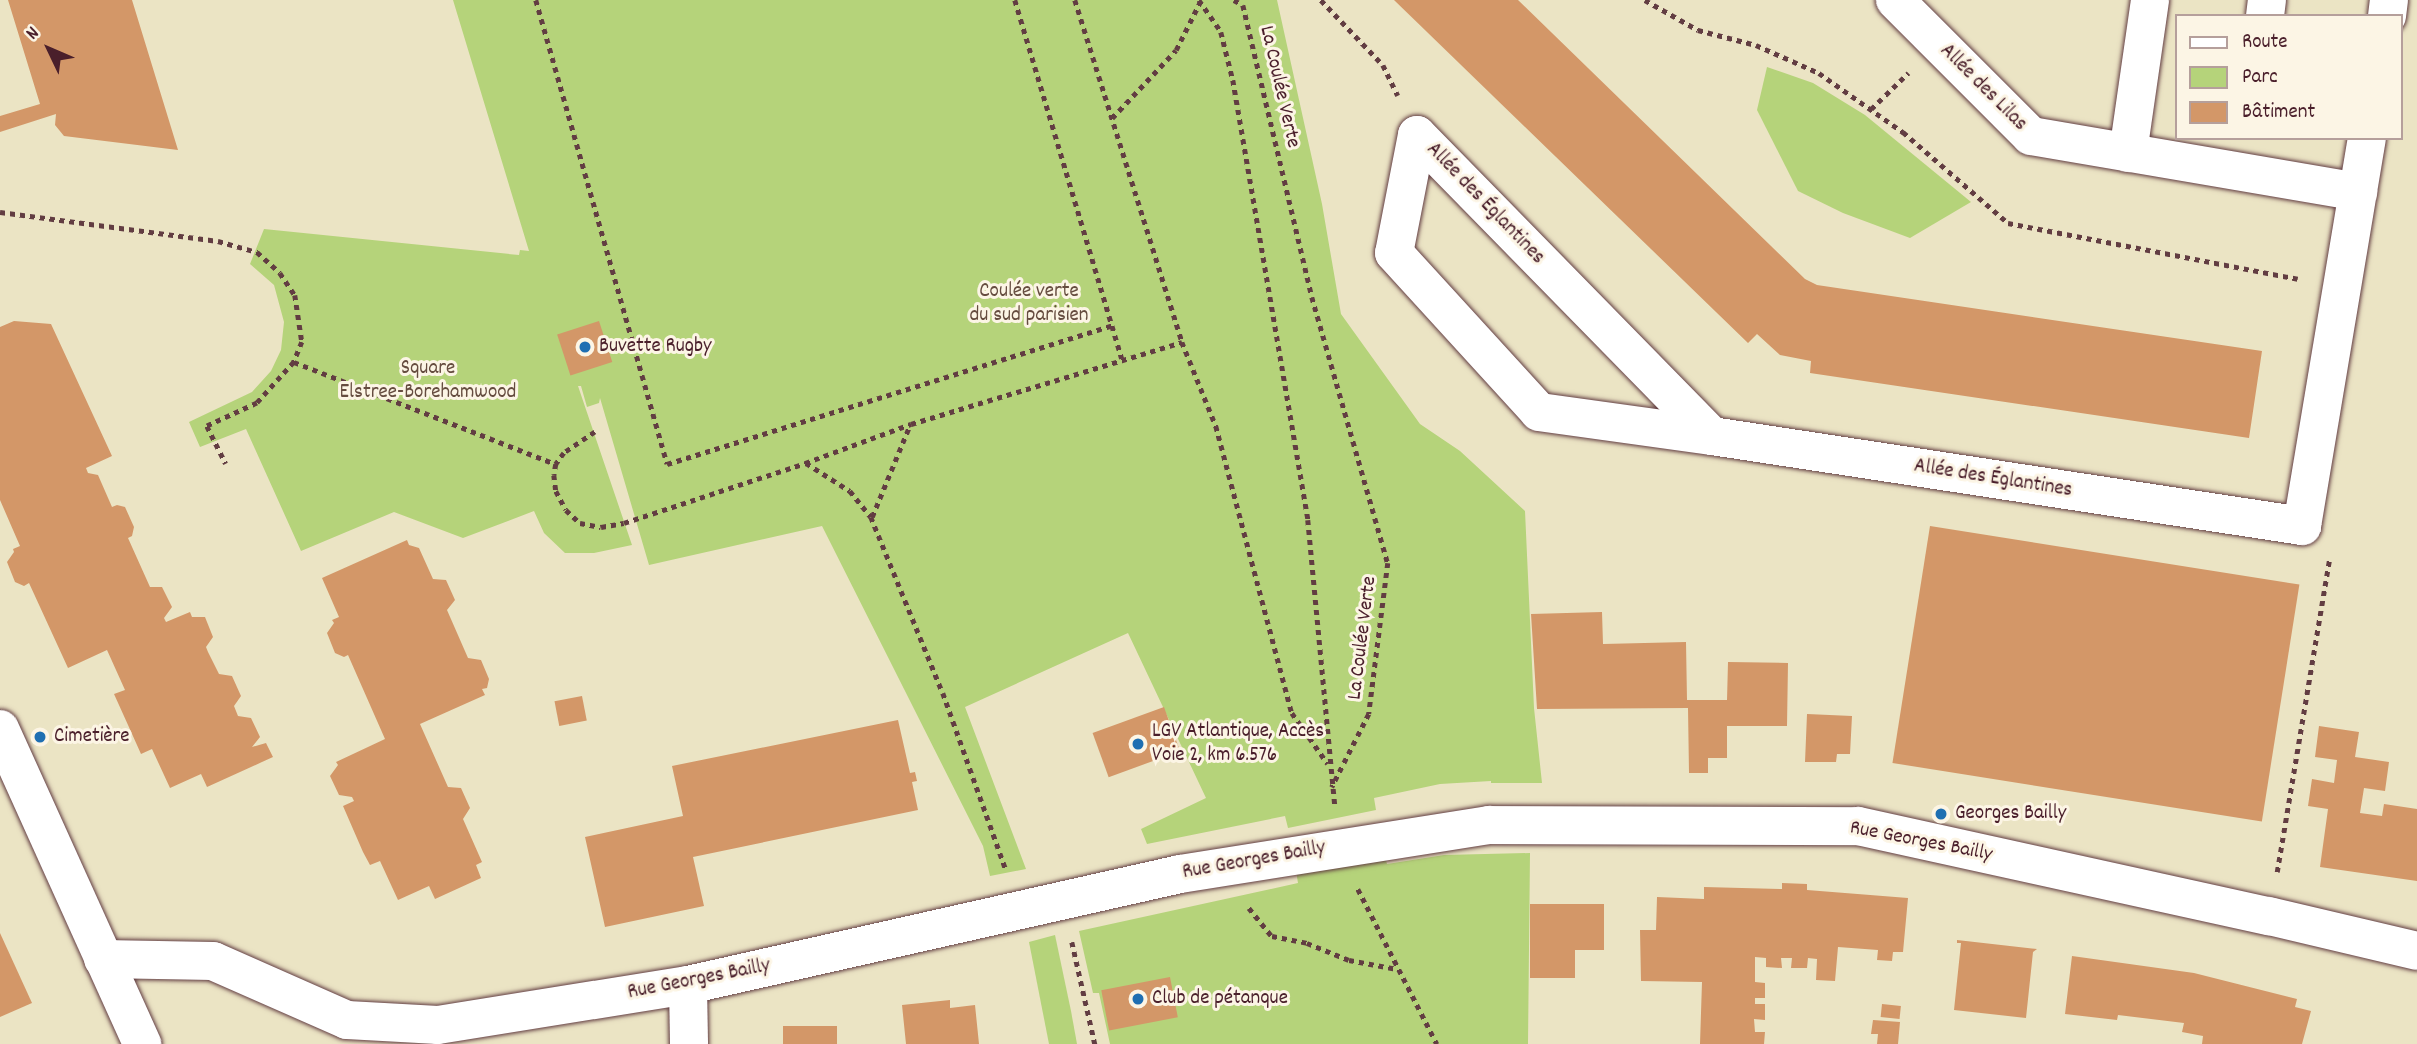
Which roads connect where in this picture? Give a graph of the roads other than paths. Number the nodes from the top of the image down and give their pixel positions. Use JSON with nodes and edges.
{"nodes":[{"id":1,"x":1895,"y":0,"type":"edge"},
{"id":2,"x":2150,"y":0,"type":"edge"},
{"id":3,"x":2367,"y":140,"type":"edge"},
{"id":4,"x":2128,"y":153,"type":"junction"},
{"id":5,"x":2241,"y":155,"type":"edge"},
{"id":6,"x":2358,"y":192,"type":"junction"},
{"id":7,"x":1712,"y":436,"type":"junction"},
{"id":8,"x":0,"y":729,"type":"edge"},
{"id":9,"x":2417,"y":951,"type":"edge"},
{"id":10,"x":103,"y":960,"type":"junction"},
{"id":11,"x":688,"y":985,"type":"junction"},
{"id":12,"x":142,"y":1044,"type":"edge"},
{"id":13,"x":689,"y":1044,"type":"edge"}],
"edges":[{"from":1,"to":4,"type":"street","name":"Allée des Lilas"},
{"from":2,"to":4,"type":"street"},
{"from":3,"to":6,"type":"street"},
{"from":4,"to":5,"type":"street","name":"Allée des Lilas"},
{"from":5,"to":6,"type":"street","name":"Allée des Lilas"},
{"from":6,"to":7,"type":"street","name":"Allée des Églantines"},
{"from":7,"to":7,"type":"street","name":"Allée des Églantines"},
{"from":8,"to":10,"type":"street"},
{"from":9,"to":11,"type":"street","name":"Rue Georges Bailly"},
{"from":10,"to":11,"type":"street","name":"Rue Georges Bailly"},
{"from":10,"to":12,"type":"street"},
{"from":11,"to":13,"type":"street"}]}
